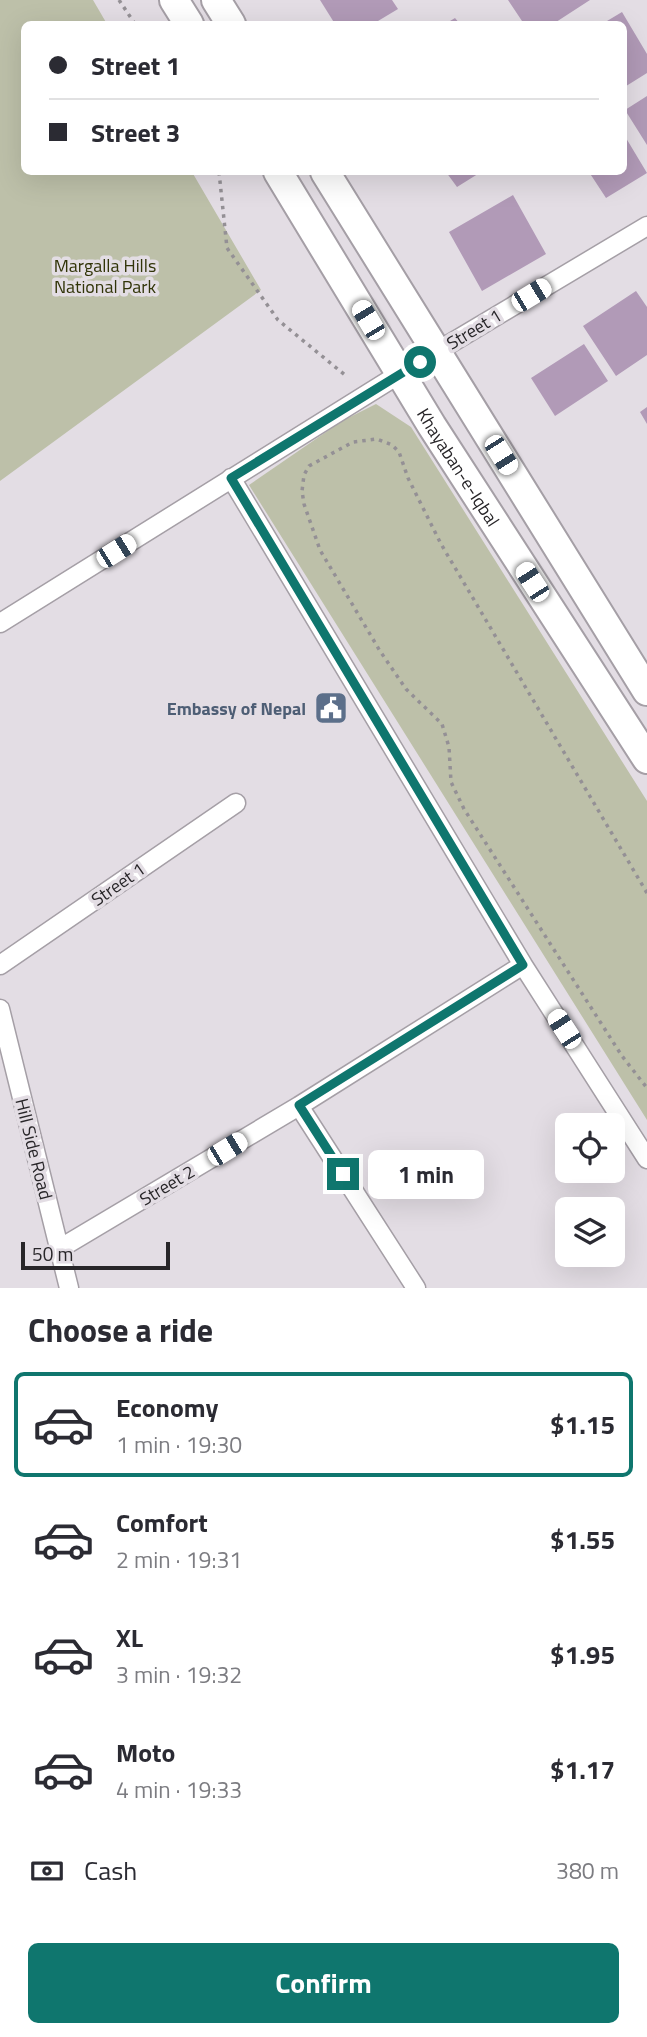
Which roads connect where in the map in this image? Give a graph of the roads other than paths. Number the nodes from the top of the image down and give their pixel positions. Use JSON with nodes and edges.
{"nodes":[{"id":1,"x":174,"y":0,"type":"edge"},
{"id":2,"x":216,"y":0,"type":"edge"},
{"id":3,"x":186,"y":21,"type":"edge"},
{"id":4,"x":229,"y":21,"type":"edge"},
{"id":5,"x":280,"y":175,"type":"edge"},
{"id":6,"x":327,"y":175,"type":"edge"},
{"id":7,"x":647,"y":226,"type":"edge"},
{"id":8,"x":439,"y":351,"type":"junction"},
{"id":9,"x":401,"y":373,"type":"junction"},
{"id":10,"x":231,"y":478,"type":"junction"},
{"id":11,"x":0,"y":622,"type":"edge"},
{"id":12,"x":647,"y":691,"type":"edge"},
{"id":13,"x":647,"y":759,"type":"edge"},
{"id":14,"x":236,"y":803,"type":"dead end"},
{"id":15,"x":0,"y":965,"type":"edge"},
{"id":16,"x":523,"y":965,"type":"junction"},
{"id":17,"x":0,"y":1009,"type":"edge"},
{"id":18,"x":299,"y":1105,"type":"junction"},
{"id":19,"x":647,"y":1159,"type":"edge"},
{"id":20,"x":59,"y":1249,"type":"junction"},
{"id":21,"x":69,"y":1288,"type":"edge"},
{"id":22,"x":416,"y":1288,"type":"edge"}],
"edges":[{"from":1,"to":3,"type":"main road"},
{"from":2,"to":4,"type":"main road"},
{"from":5,"to":9,"type":"main road","name":"Khayaban-e-Iqbal"},
{"from":6,"to":8,"type":"main road"},
{"from":7,"to":8,"type":"street","name":"Street 1"},
{"from":8,"to":9,"type":"street","name":"Street 1"},
{"from":8,"to":12,"type":"main road"},
{"from":9,"to":10,"type":"street","name":"Street 1"},
{"from":9,"to":13,"type":"main road","name":"Khayaban-e-Iqbal"},
{"from":10,"to":11,"type":"street","name":"Street 1"},
{"from":10,"to":16,"type":"street"},
{"from":14,"to":15,"type":"street","name":"Street 1"},
{"from":16,"to":18,"type":"street","name":"Street 2"},
{"from":16,"to":19,"type":"street"},
{"from":17,"to":20,"type":"street","name":"Hill Side Road"},
{"from":18,"to":20,"type":"street","name":"Street 2"},
{"from":18,"to":22,"type":"street"},
{"from":20,"to":21,"type":"street","name":"Hill Side Road"}]}
